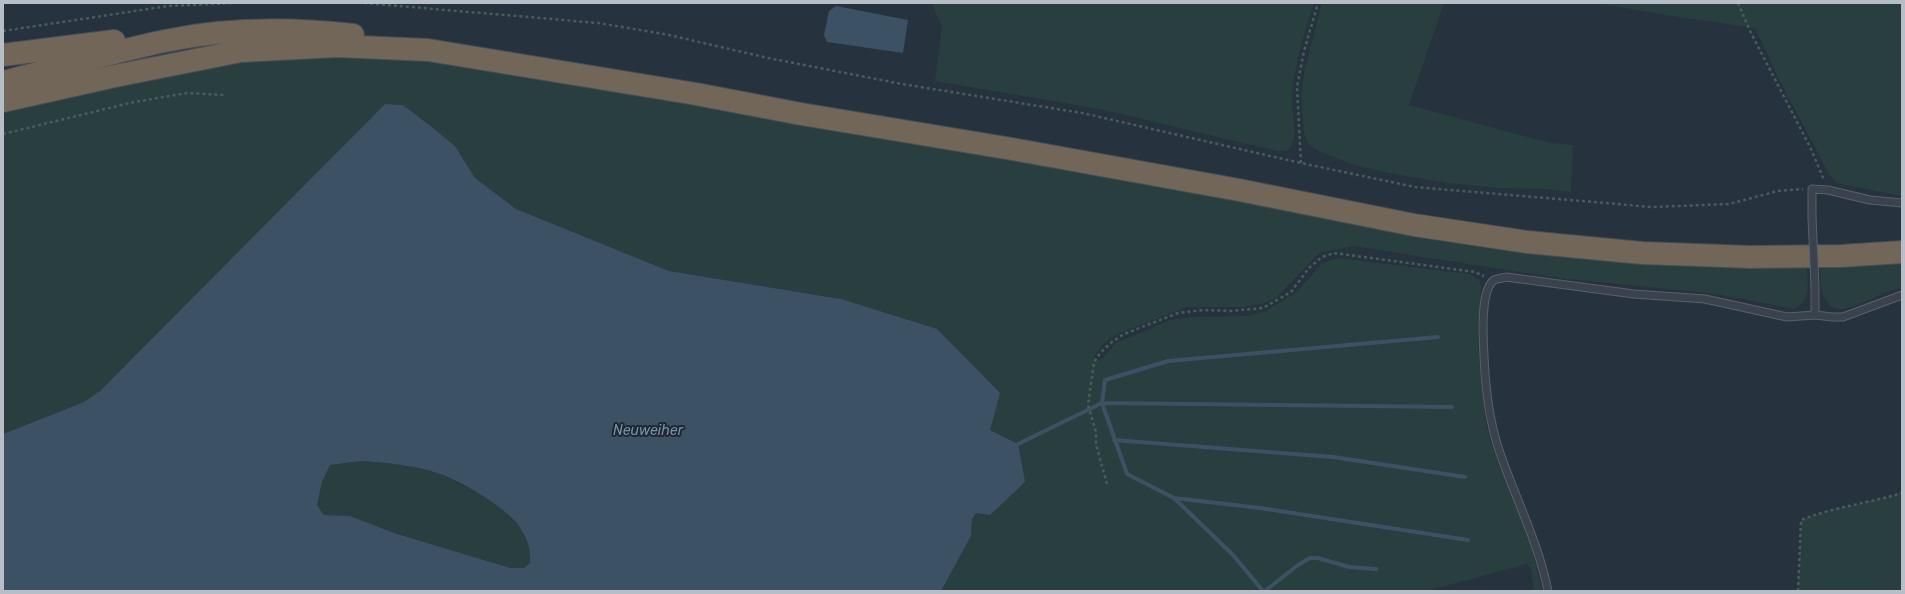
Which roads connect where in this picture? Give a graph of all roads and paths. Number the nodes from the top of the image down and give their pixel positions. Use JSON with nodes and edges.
{"nodes":[{"id":1,"x":234,"y":3,"type":"edge"},
{"id":2,"x":364,"y":3,"type":"edge"},
{"id":3,"x":1318,"y":3,"type":"edge"},
{"id":4,"x":1738,"y":3,"type":"edge"},
{"id":5,"x":3,"y":31,"type":"edge"},
{"id":6,"x":166,"y":40,"type":"junction"},
{"id":7,"x":428,"y":50,"type":"junction"},
{"id":8,"x":3,"y":55,"type":"edge"},
{"id":9,"x":3,"y":82,"type":"edge"},
{"id":10,"x":224,"y":95,"type":"dead end"},
{"id":11,"x":3,"y":101,"type":"edge"},
{"id":12,"x":3,"y":134,"type":"edge"},
{"id":13,"x":1300,"y":163,"type":"junction"},
{"id":14,"x":1812,"y":189,"type":"junction"},
{"id":15,"x":1828,"y":190,"type":"junction"},
{"id":16,"x":1902,"y":203,"type":"edge"},
{"id":17,"x":1902,"y":252,"type":"edge"},
{"id":18,"x":1494,"y":281,"type":"junction"},
{"id":19,"x":1902,"y":295,"type":"edge"},
{"id":20,"x":1815,"y":315,"type":"junction"},
{"id":21,"x":1107,"y":484,"type":"dead end"},
{"id":22,"x":1902,"y":493,"type":"edge"},
{"id":23,"x":1548,"y":591,"type":"edge"},
{"id":24,"x":1798,"y":591,"type":"edge"}],
"edges":[{"from":1,"to":5,"type":"path"},
{"from":2,"to":13,"type":"path"},
{"from":3,"to":13,"type":"path"},
{"from":4,"to":15,"type":"path"},
{"from":6,"to":7,"type":"highway"},
{"from":6,"to":8,"type":"highway"},
{"from":6,"to":9,"type":"highway"},
{"from":7,"to":11,"type":"highway"},
{"from":7,"to":17,"type":"highway"},
{"from":10,"to":12,"type":"path"},
{"from":13,"to":14,"type":"path"},
{"from":14,"to":15,"type":"lane"},
{"from":14,"to":20,"type":"lane","bridge":true},
{"from":15,"to":16,"type":"lane"},
{"from":18,"to":20,"type":"lane"},
{"from":18,"to":21,"type":"path"},
{"from":18,"to":23,"type":"lane"},
{"from":19,"to":20,"type":"lane"},
{"from":22,"to":24,"type":"path"}]}
